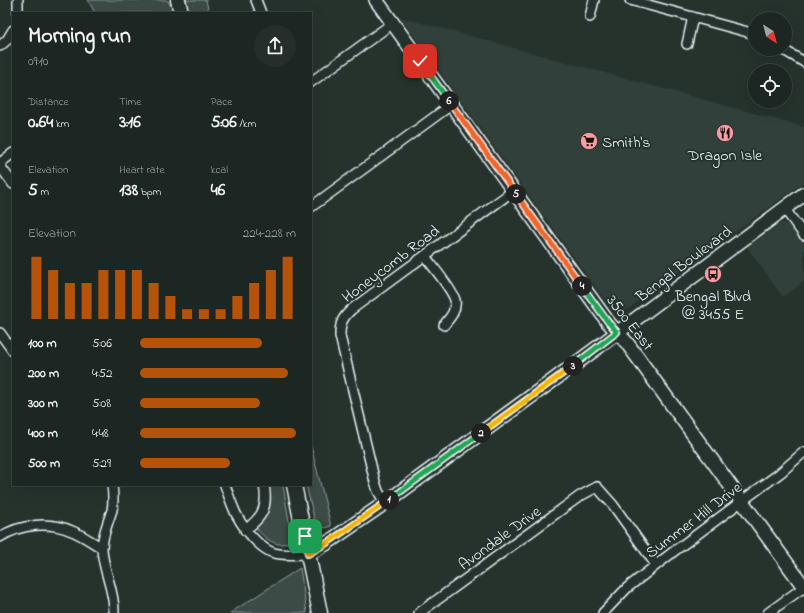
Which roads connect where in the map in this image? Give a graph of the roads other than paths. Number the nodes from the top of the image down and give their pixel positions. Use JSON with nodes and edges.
{"nodes":[{"id":1,"x":18,"y":0,"type":"edge"},
{"id":2,"x":178,"y":0,"type":"edge"},
{"id":3,"x":256,"y":0,"type":"edge"},
{"id":4,"x":594,"y":0,"type":"edge"},
{"id":5,"x":630,"y":0,"type":"edge"},
{"id":6,"x":378,"y":1,"type":"edge"},
{"id":7,"x":18,"y":12,"type":"edge"},
{"id":8,"x":181,"y":12,"type":"edge"},
{"id":9,"x":261,"y":12,"type":"edge"},
{"id":10,"x":590,"y":17,"type":"dead end"},
{"id":11,"x":693,"y":17,"type":"junction"},
{"id":12,"x":393,"y":23,"type":"junction"},
{"id":13,"x":12,"y":32,"type":"edge"},
{"id":14,"x":748,"y":32,"type":"edge"},
{"id":15,"x":687,"y":44,"type":"dead end"},
{"id":16,"x":0,"y":46,"type":"edge"},
{"id":17,"x":792,"y":55,"type":"edge"},
{"id":18,"x":804,"y":62,"type":"edge"},
{"id":19,"x":312,"y":81,"type":"edge"},
{"id":20,"x":451,"y":105,"type":"junction"},
{"id":21,"x":12,"y":154,"type":"edge"},
{"id":22,"x":0,"y":164,"type":"edge"},
{"id":23,"x":12,"y":182,"type":"edge"},
{"id":24,"x":513,"y":191,"type":"junction"},
{"id":25,"x":804,"y":194,"type":"edge"},
{"id":26,"x":312,"y":206,"type":"edge"},
{"id":27,"x":784,"y":208,"type":"junction"},
{"id":28,"x":804,"y":235,"type":"edge"},
{"id":29,"x":424,"y":256,"type":"junction"},
{"id":30,"x":444,"y":325,"type":"dead end"},
{"id":31,"x":617,"y":332,"type":"junction"},
{"id":32,"x":0,"y":333,"type":"edge"},
{"id":33,"x":12,"y":350,"type":"edge"},
{"id":34,"x":804,"y":452,"type":"edge"},
{"id":35,"x":112,"y":486,"type":"edge"},
{"id":36,"x":225,"y":486,"type":"edge"},
{"id":37,"x":264,"y":486,"type":"edge"},
{"id":38,"x":294,"y":486,"type":"edge"},
{"id":39,"x":742,"y":501,"type":"junction"},
{"id":40,"x":385,"y":503,"type":"junction"},
{"id":41,"x":245,"y":530,"type":"junction"},
{"id":42,"x":0,"y":537,"type":"edge"},
{"id":43,"x":102,"y":548,"type":"junction"},
{"id":44,"x":308,"y":554,"type":"junction"},
{"id":45,"x":656,"y":565,"type":"junction"},
{"id":46,"x":804,"y":587,"type":"edge"},
{"id":47,"x":114,"y":613,"type":"edge"},
{"id":48,"x":320,"y":613,"type":"edge"},
{"id":49,"x":419,"y":613,"type":"edge"},
{"id":50,"x":603,"y":613,"type":"edge"},
{"id":51,"x":768,"y":613,"type":"edge"}],
"edges":[{"from":1,"to":7,"type":"street"},
{"from":2,"to":8,"type":"main road"},
{"from":3,"to":9,"type":"street"},
{"from":4,"to":10,"type":"street"},
{"from":5,"to":11,"type":"street"},
{"from":6,"to":12,"type":"main road","name":"3500 East"},
{"from":11,"to":14,"type":"street"},
{"from":11,"to":15,"type":"street"},
{"from":12,"to":19,"type":"street"},
{"from":12,"to":20,"type":"main road","name":"3500 East"},
{"from":13,"to":16,"type":"street"},
{"from":17,"to":18,"type":"street"},
{"from":20,"to":24,"type":"main road","name":"3500 East"},
{"from":20,"to":26,"type":"street"},
{"from":21,"to":22,"type":"street"},
{"from":22,"to":23,"type":"street"},
{"from":24,"to":29,"type":"street","name":"Honeycomb Road"},
{"from":24,"to":31,"type":"main road","name":"3500 East"},
{"from":25,"to":27,"type":"main road","name":"Bengal Boulevard"},
{"from":27,"to":28,"type":"street"},
{"from":27,"to":31,"type":"main road","name":"Bengal Boulevard"},
{"from":29,"to":30,"type":"street"},
{"from":29,"to":40,"type":"street","name":"Honeycomb Road"},
{"from":31,"to":39,"type":"main road","name":"3500 East"},
{"from":31,"to":40,"type":"main road","name":"Bengal Boulevard"},
{"from":32,"to":33,"type":"street"},
{"from":34,"to":39,"type":"street","name":"Summer Hill Drive"},
{"from":35,"to":43,"type":"street"},
{"from":36,"to":41,"type":"street"},
{"from":37,"to":41,"type":"street"},
{"from":38,"to":44,"type":"main road"},
{"from":39,"to":45,"type":"street","name":"Summer Hill Drive"},
{"from":39,"to":46,"type":"main road","name":"3500 East"},
{"from":40,"to":44,"type":"main road","name":"Bengal Boulevard"},
{"from":41,"to":44,"type":"street"},
{"from":42,"to":43,"type":"street"},
{"from":43,"to":47,"type":"street"},
{"from":44,"to":48,"type":"main road"},
{"from":45,"to":49,"type":"street","name":"Avondale Drive"},
{"from":45,"to":50,"type":"street","name":"Summer Hill Drive"},
{"from":46,"to":51,"type":"street"}]}
